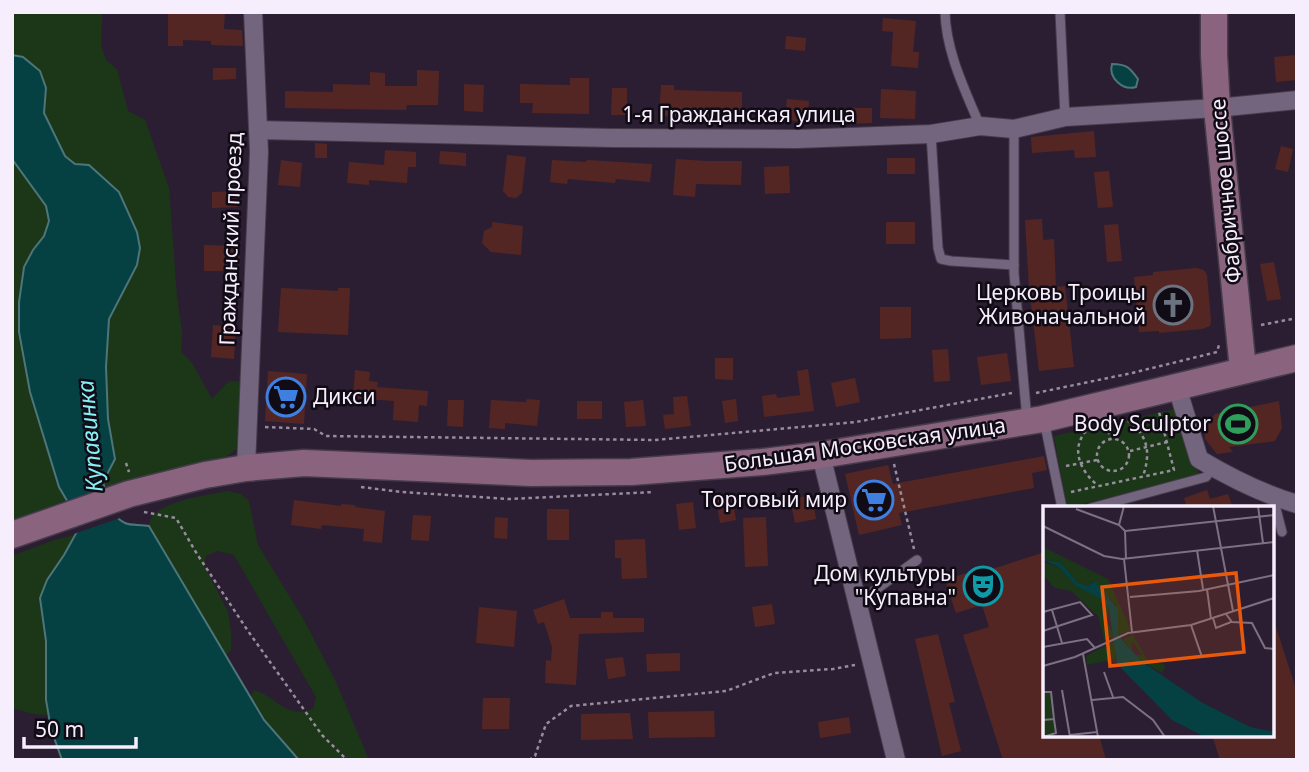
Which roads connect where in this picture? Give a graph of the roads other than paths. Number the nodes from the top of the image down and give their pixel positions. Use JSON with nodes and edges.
{"nodes":[{"id":1,"x":253,"y":12,"type":"edge"},
{"id":2,"x":945,"y":12,"type":"edge"},
{"id":3,"x":1060,"y":12,"type":"edge"},
{"id":4,"x":1214,"y":12,"type":"edge"},
{"id":5,"x":1297,"y":100,"type":"edge"},
{"id":6,"x":1217,"y":108,"type":"junction"},
{"id":7,"x":1065,"y":117,"type":"junction"},
{"id":8,"x":980,"y":126,"type":"junction"},
{"id":9,"x":1014,"y":129,"type":"junction"},
{"id":10,"x":258,"y":130,"type":"junction"},
{"id":11,"x":931,"y":134,"type":"junction"},
{"id":12,"x":1014,"y":265,"type":"junction"},
{"id":13,"x":1297,"y":358,"type":"edge"},
{"id":14,"x":1243,"y":370,"type":"junction"},
{"id":15,"x":1177,"y":387,"type":"junction"},
{"id":16,"x":1035,"y":420,"type":"junction"},
{"id":17,"x":821,"y":455,"type":"junction"},
{"id":18,"x":1213,"y":467,"type":"junction"},
{"id":19,"x":246,"y":468,"type":"junction"},
{"id":20,"x":1272,"y":495,"type":"junction"},
{"id":21,"x":1297,"y":504,"type":"edge"},
{"id":22,"x":1062,"y":506,"type":"edge"},
{"id":23,"x":1098,"y":506,"type":"edge"},
{"id":24,"x":1282,"y":533,"type":"dead end"},
{"id":25,"x":12,"y":535,"type":"edge"},
{"id":26,"x":916,"y":560,"type":"road end"},
{"id":27,"x":858,"y":603,"type":"junction"},
{"id":28,"x":896,"y":760,"type":"edge"}],
"edges":[{"from":1,"to":10,"type":"street","name":"Гражданский проезд"},
{"from":2,"to":8,"type":"lane"},
{"from":3,"to":7,"type":"lane"},
{"from":4,"to":6,"type":"main road","name":"Фабричное шоссе"},
{"from":5,"to":6,"type":"street","name":"1-я Гражданская улица"},
{"from":6,"to":7,"type":"street","name":"1-я Гражданская улица"},
{"from":6,"to":14,"type":"main road","name":"Фабричное шоссе"},
{"from":7,"to":9,"type":"street","name":"1-я Гражданская улица"},
{"from":8,"to":9,"type":"street","name":"1-я Гражданская улица"},
{"from":8,"to":11,"type":"street","name":"1-я Гражданская улица"},
{"from":9,"to":12,"type":"lane"},
{"from":10,"to":11,"type":"street","name":"1-я Гражданская улица"},
{"from":10,"to":19,"type":"street","name":"Гражданский проезд"},
{"from":11,"to":12,"type":"lane"},
{"from":12,"to":16,"type":"lane"},
{"from":13,"to":14,"type":"main road","name":"Большая Московская улица"},
{"from":14,"to":15,"type":"main road","name":"Большая Московская улица"},
{"from":15,"to":16,"type":"main road","name":"Большая Московская улица"},
{"from":15,"to":18,"type":"street"},
{"from":16,"to":17,"type":"main road","name":"Большая Московская улица"},
{"from":16,"to":22,"type":"lane"},
{"from":17,"to":19,"type":"main road","name":"Большая Московская улица"},
{"from":17,"to":27,"type":"street"},
{"from":18,"to":20,"type":"street"},
{"from":18,"to":23,"type":"lane"},
{"from":19,"to":25,"type":"main road","name":"Большая Московская улица"},
{"from":20,"to":21,"type":"street"},
{"from":20,"to":24,"type":"lane"},
{"from":26,"to":27,"type":"lane"},
{"from":27,"to":28,"type":"street"}]}
